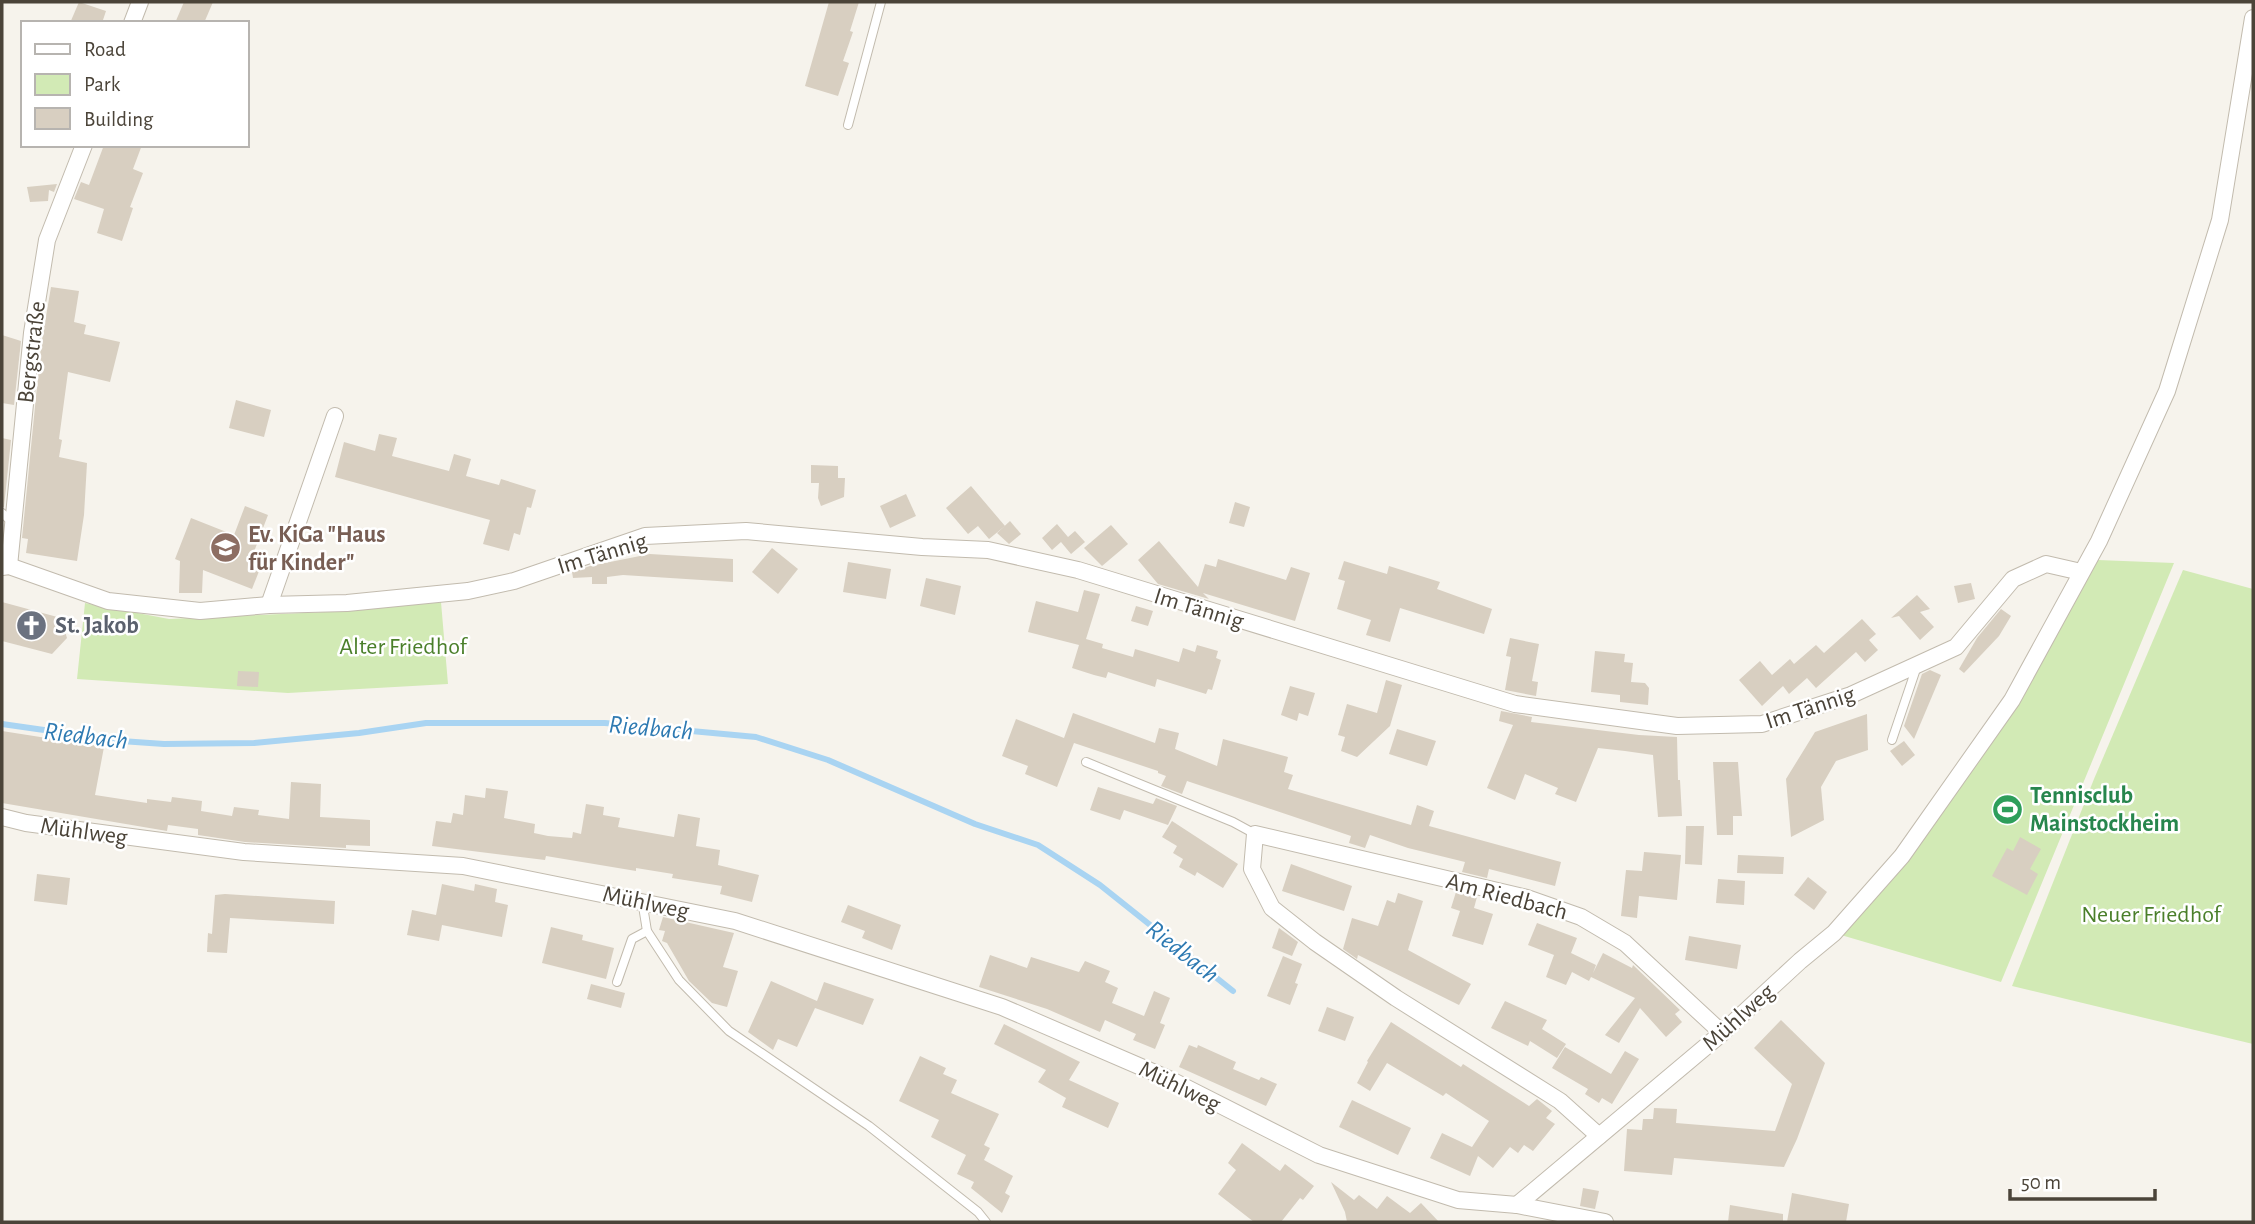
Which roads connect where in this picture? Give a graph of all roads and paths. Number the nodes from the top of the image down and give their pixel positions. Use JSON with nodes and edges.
{"nodes":[{"id":1,"x":140,"y":2,"type":"edge"},
{"id":2,"x":881,"y":2,"type":"edge"},
{"id":3,"x":2253,"y":18,"type":"edge"},
{"id":4,"x":133,"y":21,"type":"edge"},
{"id":5,"x":848,"y":125,"type":"dead end"},
{"id":6,"x":83,"y":147,"type":"edge"},
{"id":7,"x":335,"y":416,"type":"dead end"},
{"id":8,"x":7,"y":518,"type":"edge"},
{"id":9,"x":6,"y":567,"type":"edge"},
{"id":10,"x":2081,"y":572,"type":"junction"},
{"id":11,"x":269,"y":605,"type":"junction"},
{"id":12,"x":1917,"y":664,"type":"junction"},
{"id":13,"x":1892,"y":740,"type":"dead end"},
{"id":14,"x":1086,"y":762,"type":"dead end"},
{"id":15,"x":2,"y":817,"type":"edge"},
{"id":16,"x":1255,"y":834,"type":"junction"},
{"id":17,"x":642,"y":900,"type":"junction"},
{"id":18,"x":647,"y":931,"type":"junction"},
{"id":19,"x":617,"y":982,"type":"dead end"},
{"id":20,"x":1722,"y":1033,"type":"junction"},
{"id":21,"x":1599,"y":1136,"type":"junction"},
{"id":22,"x":1517,"y":1205,"type":"junction"},
{"id":23,"x":986,"y":1222,"type":"edge"},
{"id":24,"x":1529,"y":1222,"type":"edge"},
{"id":25,"x":1605,"y":1222,"type":"edge"}],
"edges":[{"from":1,"to":4,"type":"street"},
{"from":2,"to":5,"type":"lane"},
{"from":3,"to":10,"type":"street","name":"Mühlweg"},
{"from":6,"to":8,"type":"street","name":"Bergstraße"},
{"from":7,"to":11,"type":"street"},
{"from":8,"to":9,"type":"street","name":"Bergstraße"},
{"from":9,"to":11,"type":"street","name":"Im Tännig"},
{"from":10,"to":12,"type":"street","name":"Im Tännig"},
{"from":10,"to":20,"type":"street","name":"Mühlweg"},
{"from":11,"to":12,"type":"street","name":"Im Tännig"},
{"from":12,"to":13,"type":"lane"},
{"from":14,"to":16,"type":"lane","name":"Am Riedbach"},
{"from":15,"to":17,"type":"street","name":"Mühlweg"},
{"from":16,"to":20,"type":"street","name":"Am Riedbach"},
{"from":16,"to":21,"type":"street"},
{"from":17,"to":18,"type":"lane"},
{"from":17,"to":22,"type":"street","name":"Mühlweg"},
{"from":18,"to":19,"type":"lane"},
{"from":18,"to":23,"type":"lane"},
{"from":20,"to":21,"type":"street","name":"Mühlweg"},
{"from":21,"to":22,"type":"street","name":"Mühlweg"},
{"from":22,"to":24,"type":"street"},
{"from":22,"to":25,"type":"street"}]}
